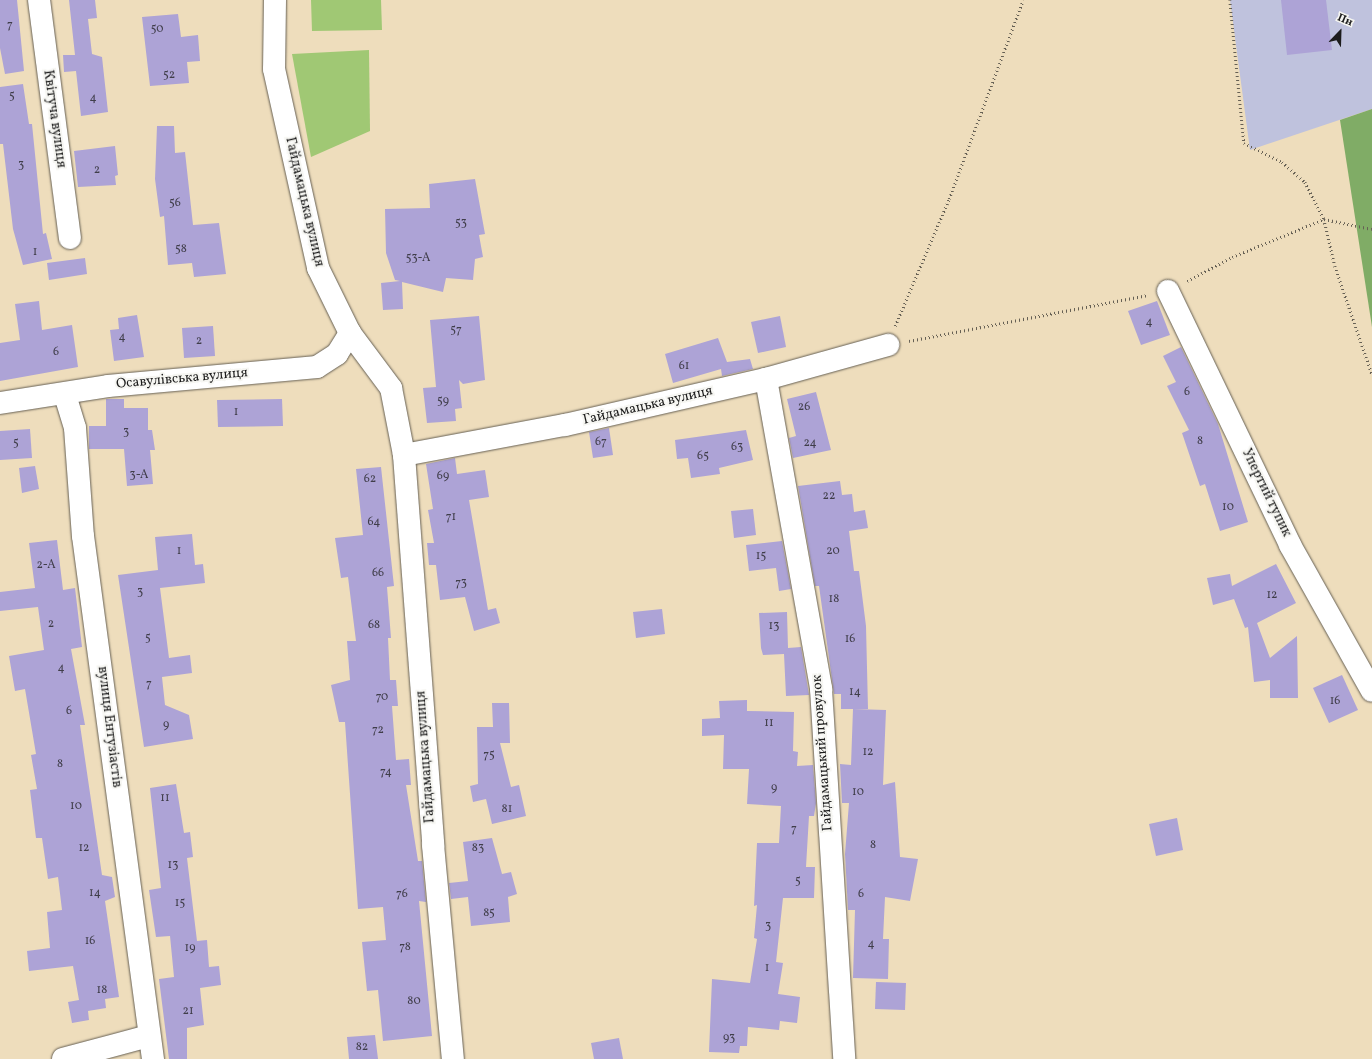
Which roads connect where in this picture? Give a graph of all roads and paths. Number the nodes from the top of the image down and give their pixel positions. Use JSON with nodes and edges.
{"nodes":[{"id":1,"x":39,"y":0,"type":"edge"},
{"id":2,"x":275,"y":0,"type":"edge"},
{"id":3,"x":1023,"y":0,"type":"edge"},
{"id":4,"x":1230,"y":0,"type":"edge"},
{"id":5,"x":1324,"y":219,"type":"junction"},
{"id":6,"x":1372,"y":229,"type":"edge"},
{"id":7,"x":70,"y":238,"type":"dead end"},
{"id":8,"x":1168,"y":291,"type":"junction"},
{"id":9,"x":350,"y":334,"type":"junction"},
{"id":10,"x":888,"y":345,"type":"junction"},
{"id":11,"x":1372,"y":374,"type":"edge"},
{"id":12,"x":766,"y":379,"type":"junction"},
{"id":13,"x":65,"y":395,"type":"junction"},
{"id":14,"x":0,"y":403,"type":"edge"},
{"id":15,"x":404,"y":455,"type":"junction"},
{"id":16,"x":1372,"y":691,"type":"edge"},
{"id":17,"x":149,"y":1036,"type":"junction"},
{"id":18,"x":63,"y":1059,"type":"edge"},
{"id":19,"x":153,"y":1059,"type":"edge"},
{"id":20,"x":453,"y":1059,"type":"edge"},
{"id":21,"x":844,"y":1059,"type":"edge"}],
"edges":[{"from":1,"to":7,"type":"street","name":"Квітуча вулиця"},
{"from":2,"to":9,"type":"street","name":"Гайдамацька вулиця"},
{"from":3,"to":10,"type":"path"},
{"from":4,"to":5,"type":"path"},
{"from":5,"to":6,"type":"path"},
{"from":5,"to":8,"type":"path"},
{"from":5,"to":11,"type":"path"},
{"from":8,"to":10,"type":"path"},
{"from":8,"to":16,"type":"street","name":"Упертий тупик"},
{"from":9,"to":13,"type":"street","name":"Осавулівська вулиця"},
{"from":9,"to":15,"type":"street","name":"Гайдамацька вулиця"},
{"from":10,"to":12,"type":"street","name":"Гайдамацька вулиця"},
{"from":12,"to":15,"type":"street","name":"Гайдамацька вулиця"},
{"from":12,"to":21,"type":"street","name":"Гайдамацький провулок"},
{"from":13,"to":14,"type":"street","name":"Осавулівська вулиця"},
{"from":13,"to":17,"type":"street","name":"вулиця Ентузіастів"},
{"from":15,"to":20,"type":"street","name":"Гайдамацька вулиця"},
{"from":17,"to":18,"type":"street"},
{"from":17,"to":19,"type":"street","name":"вулиця Ентузіастів"}]}
